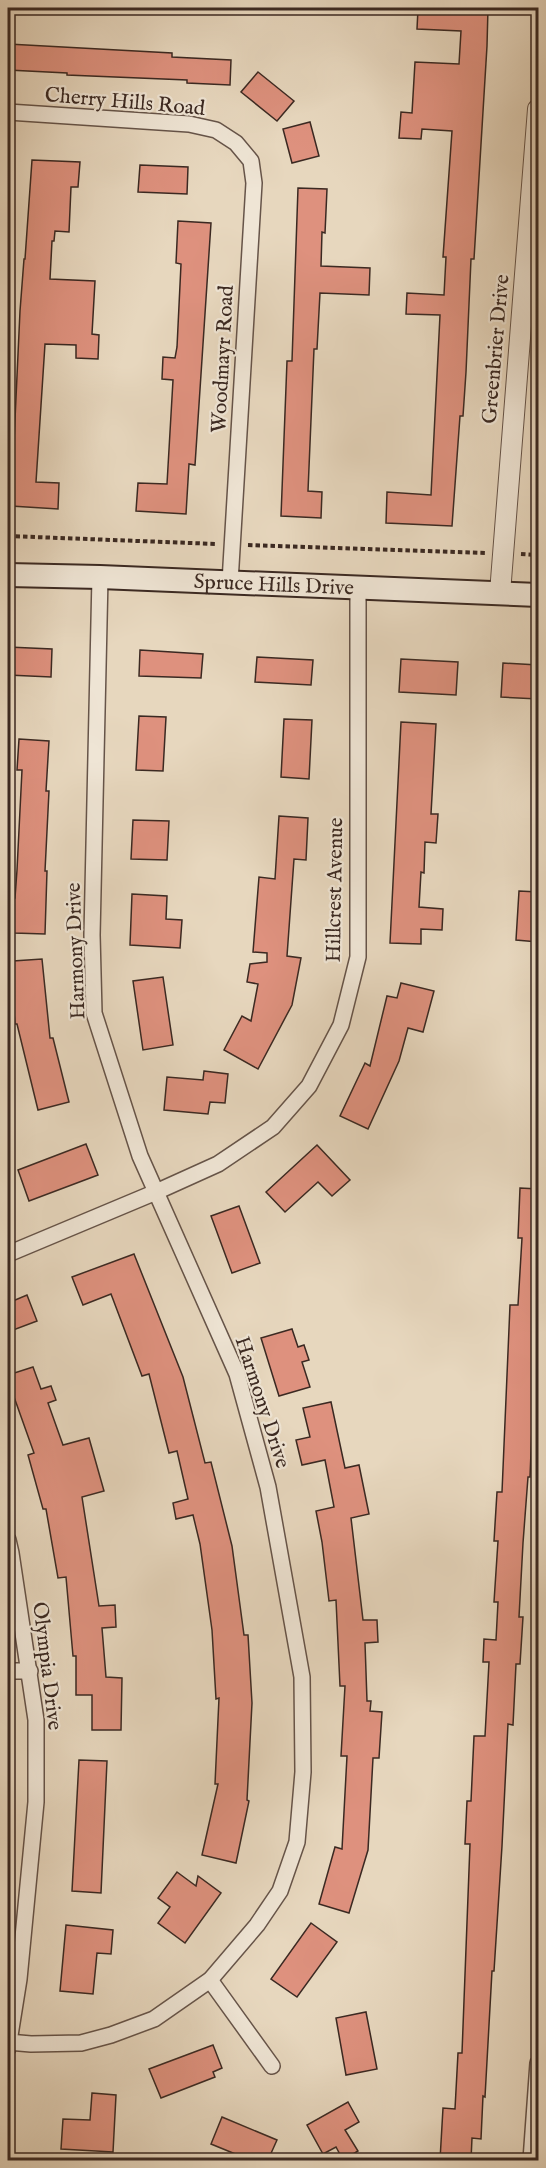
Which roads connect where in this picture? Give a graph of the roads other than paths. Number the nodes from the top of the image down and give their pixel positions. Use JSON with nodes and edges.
{"nodes":[{"id":1,"x":538,"y":109,"type":"edge"},
{"id":2,"x":8,"y":112,"type":"edge"},
{"id":3,"x":236,"y":143,"type":"joint"},
{"id":4,"x":8,"y":575,"type":"edge"},
{"id":5,"x":100,"y":577,"type":"junction"},
{"id":6,"x":230,"y":582,"type":"junction"},
{"id":7,"x":357,"y":588,"type":"junction"},
{"id":8,"x":500,"y":593,"type":"junction"},
{"id":9,"x":538,"y":595,"type":"edge"},
{"id":10,"x":156,"y":1192,"type":"junction"},
{"id":11,"x":8,"y":1254,"type":"edge"},
{"id":12,"x":8,"y":1540,"type":"edge"},
{"id":13,"x":8,"y":1671,"type":"edge"},
{"id":14,"x":30,"y":1671,"type":"junction"},
{"id":15,"x":210,"y":1980,"type":"junction"},
{"id":16,"x":8,"y":2045,"type":"edge"},
{"id":17,"x":538,"y":2063,"type":"edge"},
{"id":18,"x":272,"y":2066,"type":"dead end"},
{"id":19,"x":531,"y":2160,"type":"edge"}],
"edges":[{"from":1,"to":8,"type":"street","name":"Greenbrier Drive"},
{"from":2,"to":3,"type":"street","name":"Cherry Hills Road"},
{"from":3,"to":6,"type":"street","name":"Woodmayr Road"},
{"from":4,"to":5,"type":"main road","name":"Spruce Hills Drive"},
{"from":5,"to":6,"type":"main road","name":"Spruce Hills Drive"},
{"from":5,"to":10,"type":"street","name":"Harmony Drive"},
{"from":6,"to":7,"type":"main road","name":"Spruce Hills Drive"},
{"from":7,"to":8,"type":"main road","name":"Spruce Hills Drive"},
{"from":7,"to":10,"type":"street","name":"Hillcrest Avenue"},
{"from":8,"to":9,"type":"main road","name":"Spruce Hills Drive"},
{"from":10,"to":11,"type":"street","name":"Hillcrest Avenue"},
{"from":10,"to":15,"type":"street","name":"Harmony Drive"},
{"from":12,"to":14,"type":"street","name":"Olympia Drive"},
{"from":13,"to":14,"type":"street"},
{"from":14,"to":16,"type":"street","name":"Olympia Drive"},
{"from":15,"to":16,"type":"street","name":"Harmony Drive"},
{"from":15,"to":18,"type":"street"},
{"from":17,"to":19,"type":"street"}]}
